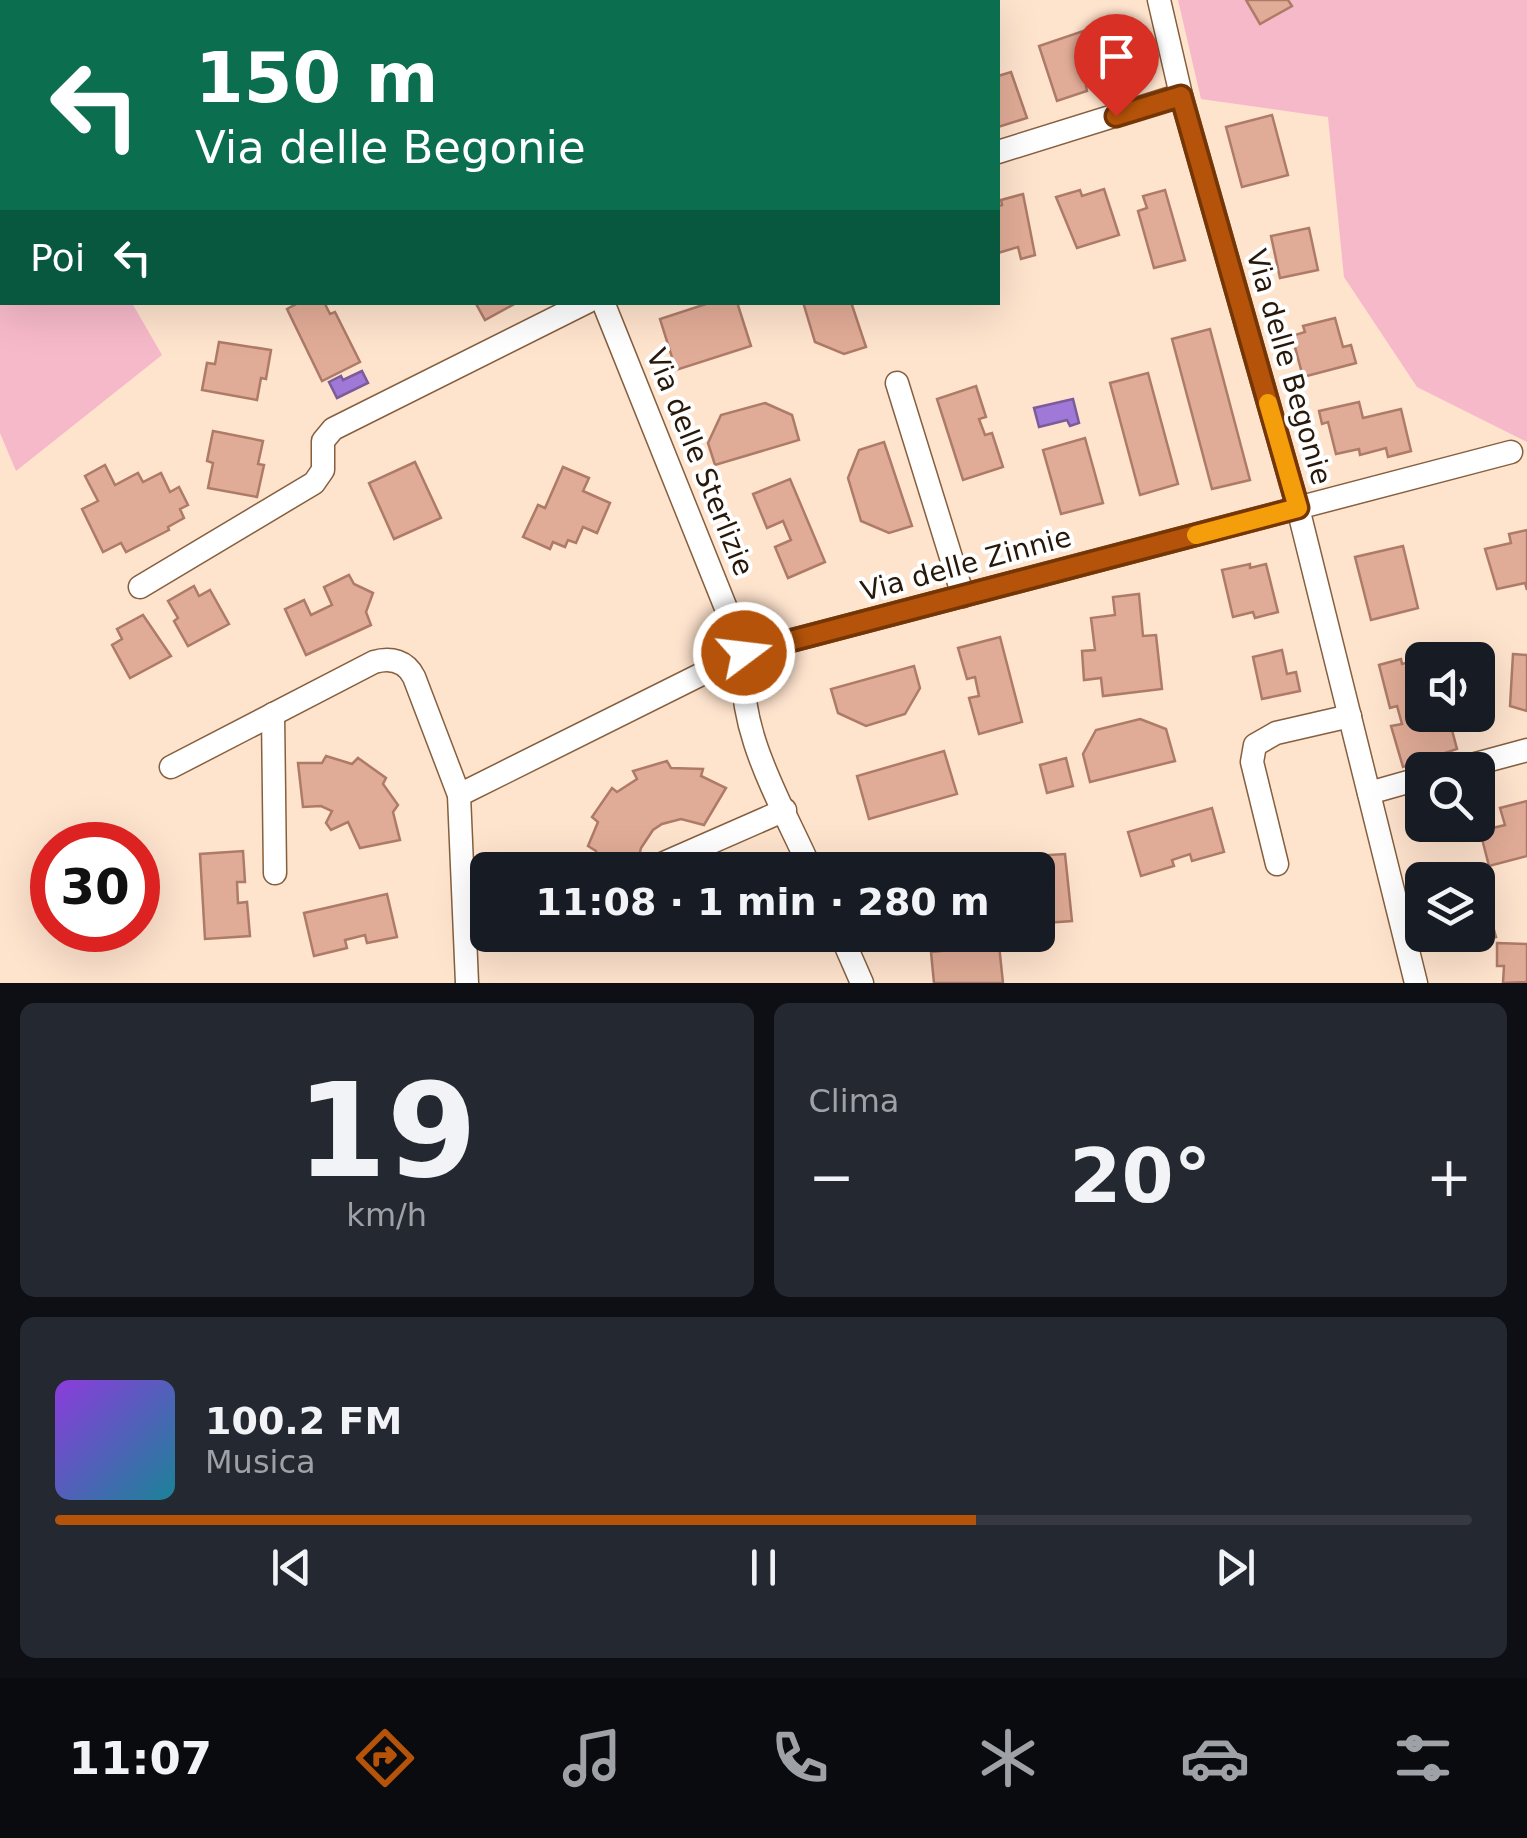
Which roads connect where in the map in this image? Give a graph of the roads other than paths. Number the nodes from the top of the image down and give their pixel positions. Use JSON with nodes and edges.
{"nodes":[{"id":1,"x":1159,"y":0,"type":"edge"},
{"id":2,"x":1181,"y":96,"type":"junction"},
{"id":3,"x":1000,"y":151,"type":"edge"},
{"id":4,"x":581,"y":305,"type":"edge"},
{"id":5,"x":604,"y":305,"type":"edge"},
{"id":6,"x":897,"y":383,"type":"dead end"},
{"id":7,"x":1511,"y":452,"type":"dead end"},
{"id":8,"x":1298,"y":508,"type":"junction"},
{"id":9,"x":140,"y":587,"type":"dead end"},
{"id":10,"x":962,"y":596,"type":"junction"},
{"id":11,"x":744,"y":653,"type":"junction"},
{"id":12,"x":273,"y":714,"type":"junction"},
{"id":13,"x":1350,"y":716,"type":"junction"},
{"id":14,"x":1527,"y":750,"type":"edge"},
{"id":15,"x":1495,"y":759,"type":"edge"},
{"id":16,"x":171,"y":767,"type":"dead end"},
{"id":17,"x":1405,"y":783,"type":"edge"},
{"id":18,"x":1369,"y":793,"type":"junction"},
{"id":19,"x":459,"y":795,"type":"junction"},
{"id":20,"x":785,"y":810,"type":"junction"},
{"id":21,"x":689,"y":852,"type":"edge"},
{"id":22,"x":804,"y":852,"type":"edge"},
{"id":23,"x":1277,"y":864,"type":"dead end"},
{"id":24,"x":276,"y":873,"type":"dead end"},
{"id":25,"x":848,"y":952,"type":"edge"},
{"id":26,"x":467,"y":983,"type":"edge"},
{"id":27,"x":862,"y":983,"type":"edge"},
{"id":28,"x":1416,"y":983,"type":"edge"}],
"edges":[{"from":1,"to":2,"type":"street","name":"Via delle Begonie"},
{"from":2,"to":3,"type":"street"},
{"from":2,"to":8,"type":"street","name":"Via delle Begonie"},
{"from":4,"to":9,"type":"street"},
{"from":5,"to":11,"type":"street","name":"Via delle Sterlizie"},
{"from":6,"to":10,"type":"street"},
{"from":7,"to":8,"type":"street","name":"Via delle Zinnie"},
{"from":8,"to":10,"type":"street","name":"Via delle Zinnie"},
{"from":8,"to":13,"type":"street","name":"Via delle Begonie"},
{"from":10,"to":11,"type":"street","name":"Via delle Zinnie"},
{"from":11,"to":19,"type":"street","name":"Via delle Zinnie"},
{"from":11,"to":20,"type":"street","name":"Via delle Sterlizie"},
{"from":12,"to":16,"type":"street"},
{"from":12,"to":19,"type":"street"},
{"from":12,"to":24,"type":"street"},
{"from":13,"to":18,"type":"street","name":"Via delle Begonie"},
{"from":13,"to":23,"type":"street"},
{"from":14,"to":15,"type":"street"},
{"from":17,"to":18,"type":"street"},
{"from":18,"to":28,"type":"street","name":"Via delle Begonie"},
{"from":19,"to":26,"type":"street"},
{"from":20,"to":21,"type":"street"},
{"from":20,"to":22,"type":"street","name":"Via delle Sterlizie"},
{"from":25,"to":27,"type":"street"}]}
